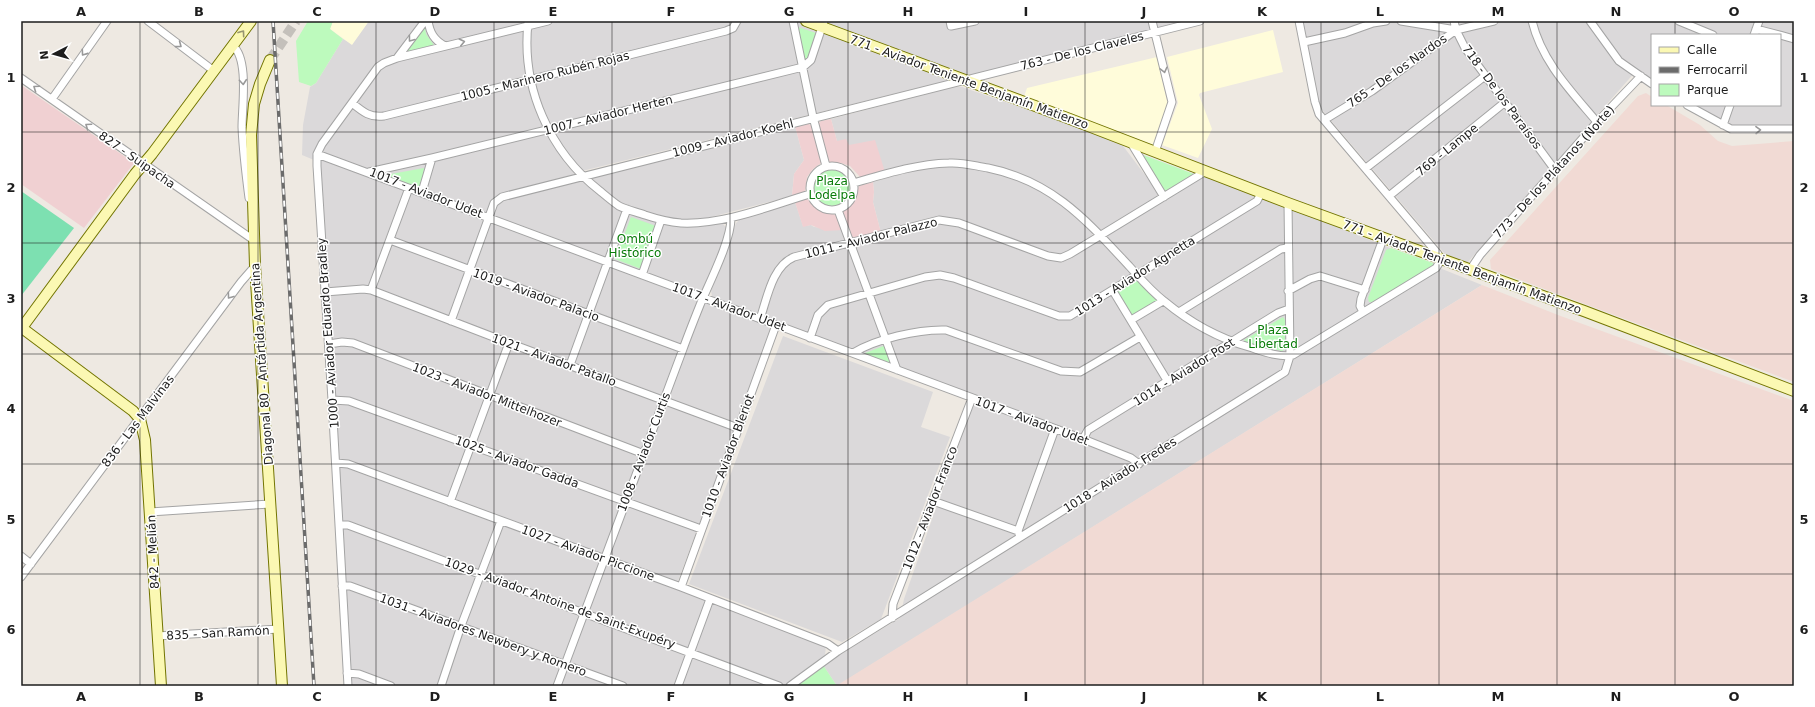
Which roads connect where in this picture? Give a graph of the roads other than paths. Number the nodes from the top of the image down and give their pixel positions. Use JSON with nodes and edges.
{"nodes":[{"id":1,"x":107,"y":21,"type":"edge"},
{"id":2,"x":148,"y":21,"type":"edge"},
{"id":3,"x":251,"y":21,"type":"edge"},
{"id":4,"x":424,"y":21,"type":"edge"},
{"id":5,"x":428,"y":21,"type":"edge"},
{"id":6,"x":548,"y":21,"type":"edge"},
{"id":7,"x":737,"y":21,"type":"edge"},
{"id":8,"x":793,"y":21,"type":"edge"},
{"id":9,"x":806,"y":21,"type":"edge"},
{"id":10,"x":950,"y":21,"type":"edge"},
{"id":11,"x":975,"y":21,"type":"edge"},
{"id":12,"x":1152,"y":21,"type":"edge"},
{"id":13,"x":1200,"y":21,"type":"edge"},
{"id":14,"x":1299,"y":21,"type":"edge"},
{"id":15,"x":1386,"y":21,"type":"edge"},
{"id":16,"x":1401,"y":21,"type":"edge"},
{"id":17,"x":1454,"y":21,"type":"edge"},
{"id":18,"x":1494,"y":21,"type":"edge"},
{"id":19,"x":1532,"y":21,"type":"edge"},
{"id":20,"x":1590,"y":21,"type":"edge"},
{"id":21,"x":1678,"y":21,"type":"edge"},
{"id":22,"x":1759,"y":21,"type":"edge"},
{"id":23,"x":528,"y":24,"type":"edge"},
{"id":24,"x":823,"y":24,"type":"edge"},
{"id":25,"x":1456,"y":30,"type":"junction"},
{"id":26,"x":1154,"y":32,"type":"junction"},
{"id":27,"x":1755,"y":32,"type":"edge"},
{"id":28,"x":1710,"y":34,"type":"edge"},
{"id":29,"x":1771,"y":34,"type":"edge"},
{"id":30,"x":1781,"y":36,"type":"edge"},
{"id":31,"x":1794,"y":39,"type":"edge"},
{"id":32,"x":1304,"y":42,"type":"junction"},
{"id":33,"x":233,"y":46,"type":"junction"},
{"id":34,"x":445,"y":46,"type":"junction"},
{"id":35,"x":397,"y":58,"type":"junction"},
{"id":36,"x":270,"y":60,"type":"tunnel mouth"},
{"id":37,"x":803,"y":67,"type":"junction"},
{"id":38,"x":214,"y":71,"type":"junction"},
{"id":39,"x":1485,"y":76,"type":"junction"},
{"id":40,"x":1641,"y":76,"type":"junction"},
{"id":41,"x":21,"y":78,"type":"edge"},
{"id":42,"x":530,"y":79,"type":"junction"},
{"id":43,"x":964,"y":80,"type":"junction"},
{"id":44,"x":1651,"y":83,"type":"edge"},
{"id":45,"x":52,"y":99,"type":"junction"},
{"id":46,"x":352,"y":103,"type":"junction"},
{"id":47,"x":1504,"y":103,"type":"junction"},
{"id":48,"x":1689,"y":106,"type":"edge"},
{"id":49,"x":1730,"y":106,"type":"edge"},
{"id":50,"x":813,"y":117,"type":"junction"},
{"id":51,"x":1324,"y":120,"type":"junction"},
{"id":52,"x":1597,"y":122,"type":"junction"},
{"id":53,"x":1723,"y":125,"type":"junction"},
{"id":54,"x":548,"y":129,"type":"junction"},
{"id":55,"x":1794,"y":129,"type":"edge"},
{"id":56,"x":1131,"y":143,"type":"junction"},
{"id":57,"x":1155,"y":152,"type":"junction"},
{"id":58,"x":317,"y":154,"type":"junction"},
{"id":59,"x":432,"y":158,"type":"junction"},
{"id":60,"x":143,"y":164,"type":"junction"},
{"id":61,"x":826,"y":166,"type":"junction"},
{"id":62,"x":1366,"y":168,"type":"junction"},
{"id":63,"x":1555,"y":170,"type":"junction"},
{"id":64,"x":1206,"y":171,"type":"junction"},
{"id":65,"x":369,"y":172,"type":"junction"},
{"id":66,"x":582,"y":176,"type":"junction"},
{"id":67,"x":854,"y":183,"type":"junction"},
{"id":68,"x":409,"y":188,"type":"junction"},
{"id":69,"x":422,"y":192,"type":"junction"},
{"id":70,"x":1261,"y":193,"type":"junction"},
{"id":71,"x":810,"y":194,"type":"junction"},
{"id":72,"x":1390,"y":196,"type":"junction"},
{"id":73,"x":1164,"y":197,"type":"junction"},
{"id":74,"x":1288,"y":204,"type":"junction"},
{"id":75,"x":627,"y":209,"type":"junction"},
{"id":76,"x":838,"y":210,"type":"junction"},
{"id":77,"x":489,"y":217,"type":"junction"},
{"id":78,"x":730,"y":218,"type":"junction"},
{"id":79,"x":661,"y":220,"type":"junction"},
{"id":80,"x":1101,"y":236,"type":"junction"},
{"id":81,"x":255,"y":237,"type":"junction"},
{"id":82,"x":1383,"y":239,"type":"junction"},
{"id":83,"x":390,"y":240,"type":"junction"},
{"id":84,"x":849,"y":242,"type":"junction"},
{"id":85,"x":1287,"y":248,"type":"junction"},
{"id":86,"x":1441,"y":260,"type":"junction"},
{"id":87,"x":608,"y":262,"type":"junction"},
{"id":88,"x":255,"y":266,"type":"junction"},
{"id":89,"x":469,"y":270,"type":"junction"},
{"id":90,"x":1470,"y":270,"type":"junction"},
{"id":91,"x":642,"y":275,"type":"junction"},
{"id":92,"x":1138,"y":275,"type":"junction"},
{"id":93,"x":371,"y":290,"type":"junction"},
{"id":94,"x":1364,"y":290,"type":"junction"},
{"id":95,"x":1113,"y":291,"type":"junction"},
{"id":96,"x":1288,"y":291,"type":"junction"},
{"id":97,"x":325,"y":292,"type":"junction"},
{"id":98,"x":869,"y":292,"type":"junction"},
{"id":99,"x":704,"y":298,"type":"junction"},
{"id":100,"x":1162,"y":301,"type":"junction"},
{"id":101,"x":1288,"y":309,"type":"junction"},
{"id":102,"x":1179,"y":312,"type":"junction"},
{"id":103,"x":1363,"y":312,"type":"junction"},
{"id":104,"x":589,"y":314,"type":"junction"},
{"id":105,"x":760,"y":319,"type":"junction"},
{"id":106,"x":1130,"y":320,"type":"junction"},
{"id":107,"x":451,"y":321,"type":"junction"},
{"id":108,"x":776,"y":325,"type":"junction"},
{"id":109,"x":21,"y":329,"type":"edge"},
{"id":110,"x":1140,"y":337,"type":"junction"},
{"id":111,"x":810,"y":338,"type":"junction"},
{"id":112,"x":887,"y":340,"type":"junction"},
{"id":113,"x":1232,"y":342,"type":"junction"},
{"id":114,"x":509,"y":343,"type":"junction"},
{"id":115,"x":329,"y":344,"type":"junction"},
{"id":116,"x":683,"y":349,"type":"junction"},
{"id":117,"x":852,"y":354,"type":"junction"},
{"id":118,"x":1290,"y":356,"type":"junction"},
{"id":119,"x":570,"y":366,"type":"junction"},
{"id":120,"x":897,"y":370,"type":"junction"},
{"id":121,"x":1168,"y":382,"type":"junction"},
{"id":122,"x":1794,"y":391,"type":"edge"},
{"id":123,"x":489,"y":396,"type":"junction"},
{"id":124,"x":972,"y":398,"type":"junction"},
{"id":125,"x":332,"y":400,"type":"junction"},
{"id":126,"x":664,"y":400,"type":"junction"},
{"id":127,"x":140,"y":419,"type":"junction"},
{"id":128,"x":738,"y":428,"type":"junction"},
{"id":129,"x":1055,"y":429,"type":"junction"},
{"id":130,"x":1083,"y":439,"type":"junction"},
{"id":131,"x":471,"y":445,"type":"junction"},
{"id":132,"x":644,"y":454,"type":"junction"},
{"id":133,"x":336,"y":463,"type":"junction"},
{"id":134,"x":1139,"y":464,"type":"junction"},
{"id":135,"x":933,"y":501,"type":"junction"},
{"id":136,"x":450,"y":502,"type":"junction"},
{"id":137,"x":625,"y":502,"type":"junction"},
{"id":138,"x":270,"y":504,"type":"junction"},
{"id":139,"x":150,"y":512,"type":"junction"},
{"id":140,"x":501,"y":521,"type":"junction"},
{"id":141,"x":339,"y":525,"type":"junction"},
{"id":142,"x":702,"y":529,"type":"junction"},
{"id":143,"x":1019,"y":534,"type":"junction"},
{"id":144,"x":21,"y":556,"type":"edge"},
{"id":145,"x":605,"y":559,"type":"junction"},
{"id":146,"x":31,"y":564,"type":"junction"},
{"id":147,"x":481,"y":574,"type":"junction"},
{"id":148,"x":21,"y":577,"type":"edge"},
{"id":149,"x":342,"y":586,"type":"junction"},
{"id":150,"x":681,"y":587,"type":"junction"},
{"id":151,"x":710,"y":599,"type":"junction"},
{"id":152,"x":584,"y":612,"type":"junction"},
{"id":153,"x":892,"y":618,"type":"junction"},
{"id":154,"x":461,"y":626,"type":"junction"},
{"id":155,"x":279,"y":629,"type":"junction"},
{"id":156,"x":157,"y":636,"type":"junction"},
{"id":157,"x":838,"y":651,"type":"junction"},
{"id":158,"x":691,"y":652,"type":"junction"},
{"id":159,"x":565,"y":665,"type":"junction"},
{"id":160,"x":347,"y":673,"type":"junction"},
{"id":161,"x":161,"y":686,"type":"edge"},
{"id":162,"x":282,"y":686,"type":"edge"},
{"id":163,"x":348,"y":686,"type":"edge"},
{"id":164,"x":392,"y":686,"type":"edge"},
{"id":165,"x":441,"y":686,"type":"edge"},
{"id":166,"x":557,"y":686,"type":"edge"},
{"id":167,"x":623,"y":686,"type":"edge"},
{"id":168,"x":678,"y":686,"type":"edge"},
{"id":169,"x":779,"y":686,"type":"edge"},
{"id":170,"x":790,"y":686,"type":"edge"}],
"edges":[{"from":1,"to":45,"type":"street","one_way":true},
{"from":2,"to":38,"type":"street","one_way":true},
{"from":33,"to":3,"type":"street","one_way":true},
{"from":4,"to":35,"type":"street","one_way":true},
{"from":5,"to":34,"type":"street"},
{"from":6,"to":23,"type":"street"},
{"from":7,"to":42,"type":"street","name":"1005 - Marinero Rubén Rojas"},
{"from":8,"to":37,"type":"street"},
{"from":9,"to":24,"type":"street","name":"771 - Aviador Teniente Benjamín Matienzo"},
{"from":10,"to":11,"type":"street"},
{"from":12,"to":26,"type":"street"},
{"from":13,"to":26,"type":"street","name":"763 - De los Claveles"},
{"from":14,"to":32,"type":"street"},
{"from":15,"to":32,"type":"street"},
{"from":16,"to":25,"type":"street"},
{"from":17,"to":25,"type":"street","name":"718 - De los Paraísos"},
{"from":18,"to":25,"type":"street","name":"765 - De los Nardos"},
{"from":19,"to":52,"type":"street"},
{"from":20,"to":40,"type":"street"},
{"from":21,"to":28,"type":"street"},
{"from":22,"to":27,"type":"street"},
{"from":34,"to":23,"type":"street","one_way":true},
{"from":23,"to":42,"type":"street"},
{"from":24,"to":37,"type":"street"},
{"from":24,"to":43,"type":"street","name":"771 - Aviador Teniente Benjamín Matienzo"},
{"from":25,"to":39,"type":"street","name":"718 - De los Paraísos"},
{"from":25,"to":51,"type":"street","name":"765 - De los Nardos"},
{"from":26,"to":43,"type":"street","name":"763 - De los Claveles"},
{"from":26,"to":57,"type":"street","one_way":true},
{"from":27,"to":29,"type":"street"},
{"from":30,"to":31,"type":"street"},
{"from":32,"to":51,"type":"street"},
{"from":33,"to":38,"type":"street"},
{"from":33,"to":81,"type":"street","name":"Diagonal 80 - Antártida Argentina","one_way":true},
{"from":34,"to":35,"type":"street"},
{"from":35,"to":46,"type":"street"},
{"from":36,"to":81,"type":"street"},
{"from":37,"to":50,"type":"street"},
{"from":37,"to":54,"type":"street","name":"1007 - Aviador Herten"},
{"from":38,"to":60,"type":"street"},
{"from":39,"to":47,"type":"street","name":"718 - De los Paraísos"},
{"from":39,"to":62,"type":"street"},
{"from":40,"to":44,"type":"street"},
{"from":40,"to":52,"type":"street","name":"773 - De los Plátanos (Norte)"},
{"from":45,"to":41,"type":"street","name":"827 - Suipacha","one_way":true},
{"from":42,"to":46,"type":"street","name":"1005 - Marinero Rubén Rojas"},
{"from":42,"to":54,"type":"street"},
{"from":43,"to":50,"type":"street","name":"1009 - Aviador Koehl"},
{"from":43,"to":56,"type":"street","name":"771 - Aviador Teniente Benjamín Matienzo"},
{"from":60,"to":45,"type":"street","name":"827 - Suipacha","one_way":true},
{"from":46,"to":58,"type":"street"},
{"from":47,"to":63,"type":"street","name":"718 - De los Paraísos"},
{"from":47,"to":72,"type":"street","name":"769 - Lampe"},
{"from":48,"to":53,"type":"street"},
{"from":49,"to":53,"type":"street"},
{"from":50,"to":61,"type":"street"},
{"from":50,"to":66,"type":"street","name":"1009 - Aviador Koehl"},
{"from":51,"to":62,"type":"street"},
{"from":52,"to":63,"type":"street","name":"773 - De los Plátanos (Norte)"},
{"from":53,"to":55,"type":"street","one_way":true},
{"from":54,"to":59,"type":"street","name":"1007 - Aviador Herten"},
{"from":54,"to":66,"type":"street"},
{"from":56,"to":57,"type":"street","name":"771 - Aviador Teniente Benjamín Matienzo"},
{"from":56,"to":73,"type":"street"},
{"from":57,"to":64,"type":"street","name":"771 - Aviador Teniente Benjamín Matienzo"},
{"from":58,"to":65,"type":"street","name":"1017 - Aviador Udet"},
{"from":58,"to":97,"type":"street","name":"1000 - Aviador Eduardo Bradley"},
{"from":59,"to":65,"type":"street","name":"1007 - Aviador Herten"},
{"from":59,"to":69,"type":"street"},
{"from":60,"to":81,"type":"street","name":"827 - Suipacha"},
{"from":60,"to":109,"type":"street"},
{"from":61,"to":67,"type":"street"},
{"from":61,"to":71,"type":"street"},
{"from":62,"to":72,"type":"street"},
{"from":63,"to":90,"type":"street","name":"773 - De los Plátanos (Norte)"},
{"from":64,"to":70,"type":"street","name":"771 - Aviador Teniente Benjamín Matienzo"},
{"from":64,"to":73,"type":"street","name":"1011 - Aviador Palazzo"},
{"from":65,"to":68,"type":"street","name":"1017 - Aviador Udet"},
{"from":66,"to":75,"type":"street"},
{"from":66,"to":77,"type":"street","name":"1009 - Aviador Koehl"},
{"from":67,"to":76,"type":"street"},
{"from":67,"to":80,"type":"street"},
{"from":68,"to":69,"type":"street","name":"1017 - Aviador Udet"},
{"from":68,"to":83,"type":"street"},
{"from":69,"to":77,"type":"street","name":"1017 - Aviador Udet"},
{"from":70,"to":74,"type":"street","name":"771 - Aviador Teniente Benjamín Matienzo"},
{"from":70,"to":92,"type":"street","name":"1013 - Aviador Agnetta"},
{"from":71,"to":76,"type":"street"},
{"from":71,"to":78,"type":"street"},
{"from":72,"to":86,"type":"street"},
{"from":73,"to":80,"type":"street","name":"1011 - Aviador Palazzo"},
{"from":74,"to":82,"type":"street","name":"771 - Aviador Teniente Benjamín Matienzo"},
{"from":74,"to":85,"type":"street"},
{"from":75,"to":79,"type":"street"},
{"from":75,"to":87,"type":"street"},
{"from":76,"to":84,"type":"street"},
{"from":77,"to":87,"type":"street","name":"1017 - Aviador Udet"},
{"from":77,"to":89,"type":"street"},
{"from":78,"to":79,"type":"street"},
{"from":78,"to":99,"type":"street","name":"1008 - Aviador Curtis"},
{"from":79,"to":91,"type":"street"},
{"from":80,"to":84,"type":"street","name":"1011 - Aviador Palazzo"},
{"from":80,"to":92,"type":"street"},
{"from":81,"to":88,"type":"street","name":"Diagonal 80 - Antártida Argentina"},
{"from":82,"to":86,"type":"street","name":"771 - Aviador Teniente Benjamín Matienzo"},
{"from":82,"to":94,"type":"street"},
{"from":83,"to":89,"type":"street","name":"1019 - Aviador Palacio"},
{"from":83,"to":93,"type":"street"},
{"from":84,"to":98,"type":"street"},
{"from":84,"to":105,"type":"street","name":"1011 - Aviador Palazzo"},
{"from":85,"to":96,"type":"street"},
{"from":85,"to":102,"type":"street"},
{"from":86,"to":90,"type":"street","name":"771 - Aviador Teniente Benjamín Matienzo"},
{"from":86,"to":103,"type":"street"},
{"from":87,"to":91,"type":"street","name":"1017 - Aviador Udet"},
{"from":87,"to":104,"type":"street"},
{"from":88,"to":127,"type":"street","name":"836 - Las Malvinas","one_way":true},
{"from":88,"to":138,"type":"street","name":"Diagonal 80 - Antártida Argentina"},
{"from":89,"to":104,"type":"street","name":"1019 - Aviador Palacio"},
{"from":89,"to":107,"type":"street"},
{"from":90,"to":122,"type":"street","name":"771 - Aviador Teniente Benjamín Matienzo"},
{"from":91,"to":99,"type":"street","name":"1017 - Aviador Udet"},
{"from":92,"to":95,"type":"street","name":"1013 - Aviador Agnetta"},
{"from":92,"to":100,"type":"street"},
{"from":93,"to":97,"type":"street"},
{"from":93,"to":107,"type":"street","name":"1021 - Aviador Patallo"},
{"from":94,"to":96,"type":"street"},
{"from":94,"to":103,"type":"street"},
{"from":95,"to":98,"type":"street","name":"1013 - Aviador Agnetta"},
{"from":95,"to":106,"type":"street"},
{"from":96,"to":101,"type":"street"},
{"from":97,"to":115,"type":"street","name":"1000 - Aviador Eduardo Bradley"},
{"from":98,"to":111,"type":"street","name":"1013 - Aviador Agnetta"},
{"from":98,"to":112,"type":"street"},
{"from":99,"to":105,"type":"street","name":"1017 - Aviador Udet"},
{"from":99,"to":116,"type":"street","name":"1008 - Aviador Curtis"},
{"from":100,"to":102,"type":"street"},
{"from":100,"to":106,"type":"street"},
{"from":101,"to":113,"type":"street","name":"1014 - Aviador Post"},
{"from":101,"to":118,"type":"street"},
{"from":102,"to":113,"type":"street"},
{"from":103,"to":118,"type":"street"},
{"from":104,"to":116,"type":"street","name":"1019 - Aviador Palacio"},
{"from":104,"to":119,"type":"street"},
{"from":105,"to":108,"type":"street","name":"1017 - Aviador Udet"},
{"from":106,"to":110,"type":"street"},
{"from":107,"to":114,"type":"street","name":"1021 - Aviador Patallo"},
{"from":108,"to":111,"type":"street","name":"1017 - Aviador Udet"},
{"from":108,"to":128,"type":"street","name":"1010 - Aviador Bleriot"},
{"from":109,"to":127,"type":"street"},
{"from":110,"to":112,"type":"street"},
{"from":110,"to":121,"type":"street"},
{"from":111,"to":117,"type":"street","name":"1017 - Aviador Udet"},
{"from":112,"to":117,"type":"street"},
{"from":112,"to":120,"type":"street"},
{"from":113,"to":118,"type":"street"},
{"from":113,"to":121,"type":"street","name":"1014 - Aviador Post"},
{"from":114,"to":119,"type":"street","name":"1021 - Aviador Patallo"},
{"from":114,"to":123,"type":"street"},
{"from":115,"to":123,"type":"street","name":"1023 - Aviador Mittelhozer"},
{"from":115,"to":125,"type":"street","name":"1000 - Aviador Eduardo Bradley"},
{"from":116,"to":126,"type":"street","name":"1008 - Aviador Curtis"},
{"from":117,"to":120,"type":"street","name":"1017 - Aviador Udet"},
{"from":118,"to":134,"type":"street","name":"1018 - Aviador Fredes"},
{"from":119,"to":126,"type":"street","name":"1021 - Aviador Patallo"},
{"from":120,"to":124,"type":"street","name":"1017 - Aviador Udet"},
{"from":121,"to":130,"type":"street","name":"1014 - Aviador Post"},
{"from":123,"to":131,"type":"street"},
{"from":123,"to":132,"type":"street","name":"1023 - Aviador Mittelhozer"},
{"from":124,"to":129,"type":"street","name":"1017 - Aviador Udet"},
{"from":124,"to":135,"type":"street","name":"1012 - Aviador Franco"},
{"from":125,"to":131,"type":"street","name":"1025 - Aviador Gadda"},
{"from":125,"to":133,"type":"street","name":"1000 - Aviador Eduardo Bradley"},
{"from":126,"to":128,"type":"street","name":"1021 - Aviador Patallo"},
{"from":126,"to":132,"type":"street","name":"1008 - Aviador Curtis"},
{"from":127,"to":139,"type":"street","name":"842 - Melián"},
{"from":127,"to":146,"type":"street","name":"836 - Las Malvinas"},
{"from":128,"to":142,"type":"street","name":"1010 - Aviador Bleriot"},
{"from":129,"to":130,"type":"street","name":"1017 - Aviador Udet"},
{"from":129,"to":143,"type":"street"},
{"from":130,"to":134,"type":"street","name":"1017 - Aviador Udet"},
{"from":131,"to":136,"type":"street"},
{"from":131,"to":137,"type":"street","name":"1025 - Aviador Gadda"},
{"from":132,"to":137,"type":"street","name":"1008 - Aviador Curtis"},
{"from":133,"to":136,"type":"street","name":"1027 - Aviador Piccione"},
{"from":133,"to":141,"type":"street","name":"1000 - Aviador Eduardo Bradley"},
{"from":134,"to":143,"type":"street","name":"1018 - Aviador Fredes"},
{"from":135,"to":143,"type":"street"},
{"from":135,"to":153,"type":"street","name":"1012 - Aviador Franco"},
{"from":136,"to":140,"type":"street","name":"1027 - Aviador Piccione"},
{"from":137,"to":142,"type":"street","name":"1025 - Aviador Gadda"},
{"from":137,"to":145,"type":"street","name":"1008 - Aviador Curtis"},
{"from":138,"to":139,"type":"street"},
{"from":138,"to":155,"type":"street","name":"Diagonal 80 - Antártida Argentina"},
{"from":139,"to":156,"type":"street","name":"842 - Melián"},
{"from":140,"to":145,"type":"street","name":"1027 - Aviador Piccione"},
{"from":140,"to":147,"type":"street"},
{"from":141,"to":147,"type":"street","name":"1029 - Aviador Antoine de Saint-Exupéry"},
{"from":141,"to":149,"type":"street","name":"1000 - Aviador Eduardo Bradley"},
{"from":142,"to":150,"type":"street","name":"1010 - Aviador Bleriot"},
{"from":143,"to":153,"type":"street","name":"1018 - Aviador Fredes"},
{"from":144,"to":146,"type":"street"},
{"from":145,"to":150,"type":"street","name":"1027 - Aviador Piccione"},
{"from":145,"to":152,"type":"street","name":"1008 - Aviador Curtis"},
{"from":146,"to":148,"type":"street","name":"836 - Las Malvinas"},
{"from":147,"to":152,"type":"street","name":"1029 - Aviador Antoine de Saint-Exupéry"},
{"from":147,"to":154,"type":"street"},
{"from":149,"to":154,"type":"street","name":"1031 - Aviadores Newbery y Romero"},
{"from":149,"to":160,"type":"street","name":"1000 - Aviador Eduardo Bradley"},
{"from":150,"to":151,"type":"street","name":"1027 - Aviador Piccione"},
{"from":151,"to":157,"type":"street","name":"1027 - Aviador Piccione"},
{"from":151,"to":158,"type":"street"},
{"from":152,"to":158,"type":"street","name":"1029 - Aviador Antoine de Saint-Exupéry"},
{"from":152,"to":159,"type":"street","name":"1008 - Aviador Curtis"},
{"from":153,"to":157,"type":"street","name":"1018 - Aviador Fredes"},
{"from":154,"to":159,"type":"street","name":"1031 - Aviadores Newbery y Romero"},
{"from":154,"to":165,"type":"street"},
{"from":155,"to":156,"type":"street","name":"835 - San Ramón"},
{"from":155,"to":162,"type":"street","name":"Diagonal 80 - Antártida Argentina"},
{"from":156,"to":161,"type":"street","name":"842 - Melián"},
{"from":157,"to":170,"type":"street","name":"1018 - Aviador Fredes"},
{"from":158,"to":168,"type":"street"},
{"from":158,"to":169,"type":"street","name":"1029 - Aviador Antoine de Saint-Exupéry"},
{"from":159,"to":166,"type":"street","name":"1008 - Aviador Curtis"},
{"from":159,"to":167,"type":"street","name":"1031 - Aviadores Newbery y Romero"},
{"from":160,"to":163,"type":"street","name":"1000 - Aviador Eduardo Bradley"},
{"from":160,"to":164,"type":"street"}]}
